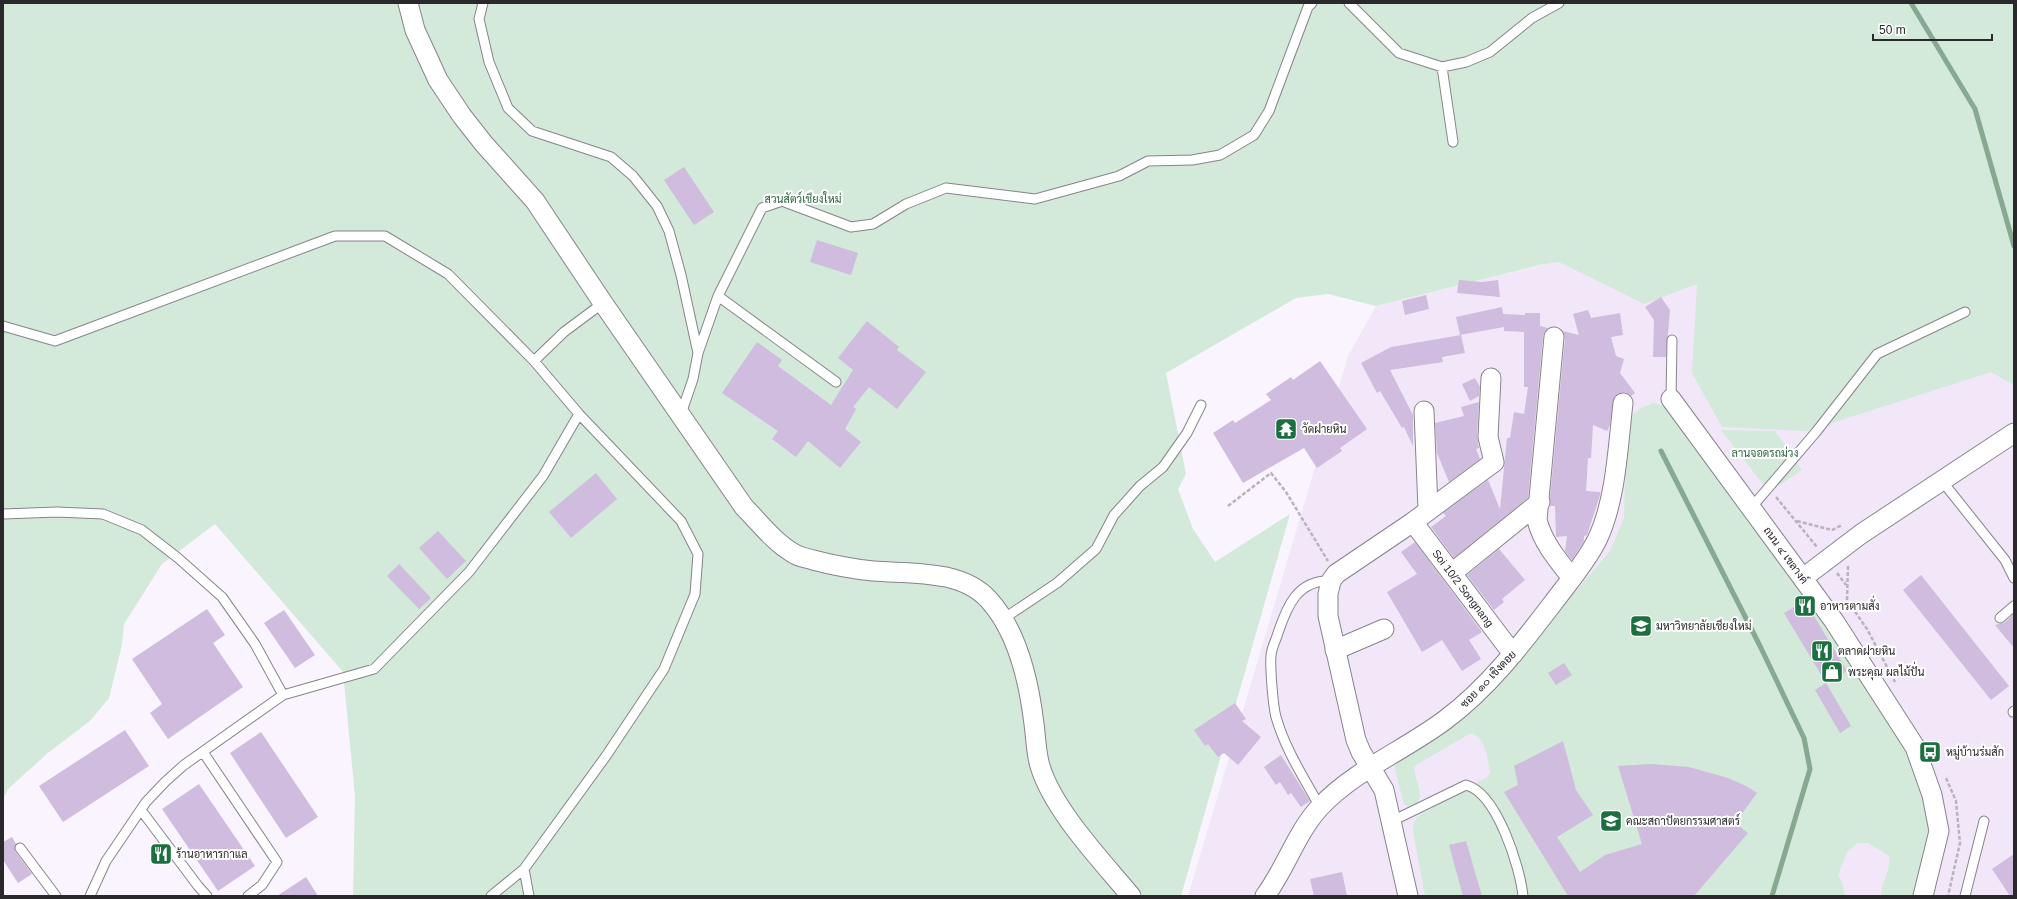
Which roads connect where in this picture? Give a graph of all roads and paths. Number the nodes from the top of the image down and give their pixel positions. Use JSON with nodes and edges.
{"nodes":[{"id":1,"x":408,"y":3,"type":"edge"},
{"id":2,"x":483,"y":3,"type":"edge"},
{"id":3,"x":1349,"y":3,"type":"edge"},
{"id":4,"x":1559,"y":3,"type":"edge"},
{"id":5,"x":1308,"y":4,"type":"edge"},
{"id":6,"x":1442,"y":67,"type":"junction"},
{"id":7,"x":1453,"y":142,"type":"dead end"},
{"id":8,"x":718,"y":296,"type":"junction"},
{"id":9,"x":603,"y":303,"type":"junction"},
{"id":10,"x":1965,"y":312,"type":"dead end"},
{"id":11,"x":3,"y":326,"type":"edge"},
{"id":12,"x":1554,"y":337,"type":"dead end"},
{"id":13,"x":1672,"y":340,"type":"dead end"},
{"id":14,"x":698,"y":353,"type":"junction"},
{"id":15,"x":534,"y":361,"type":"junction"},
{"id":16,"x":1491,"y":378,"type":"dead end"},
{"id":17,"x":836,"y":382,"type":"dead end"},
{"id":18,"x":1671,"y":399,"type":"joint"},
{"id":19,"x":1623,"y":403,"type":"dead end"},
{"id":20,"x":1201,"y":405,"type":"dead end"},
{"id":21,"x":1424,"y":411,"type":"dead end"},
{"id":22,"x":579,"y":414,"type":"junction"},
{"id":23,"x":681,"y":414,"type":"junction"},
{"id":24,"x":2014,"y":433,"type":"edge"},
{"id":25,"x":1942,"y":481,"type":"junction"},
{"id":26,"x":1768,"y":488,"type":"junction"},
{"id":27,"x":1540,"y":502,"type":"junction"},
{"id":28,"x":1228,"y":506,"type":"dead end"},
{"id":29,"x":1752,"y":508,"type":"junction"},
{"id":30,"x":1428,"y":509,"type":"junction"},
{"id":31,"x":3,"y":514,"type":"edge"},
{"id":32,"x":1413,"y":522,"type":"junction"},
{"id":33,"x":1827,"y":560,"type":"junction"},
{"id":34,"x":1848,"y":562,"type":"dead end"},
{"id":35,"x":1452,"y":573,"type":"junction"},
{"id":36,"x":1334,"y":578,"type":"junction"},
{"id":37,"x":1572,"y":578,"type":"junction"},
{"id":38,"x":1803,"y":578,"type":"junction"},
{"id":39,"x":2014,"y":578,"type":"edge"},
{"id":40,"x":1846,"y":586,"type":"junction"},
{"id":41,"x":2014,"y":606,"type":"edge"},
{"id":42,"x":2000,"y":618,"type":"dead end"},
{"id":43,"x":1003,"y":619,"type":"junction"},
{"id":44,"x":1384,"y":629,"type":"dead end"},
{"id":45,"x":1335,"y":650,"type":"junction"},
{"id":46,"x":1513,"y":654,"type":"junction"},
{"id":47,"x":1899,"y":688,"type":"dead end"},
{"id":48,"x":284,"y":695,"type":"junction"},
{"id":49,"x":203,"y":752,"type":"junction"},
{"id":50,"x":1370,"y":768,"type":"junction"},
{"id":51,"x":1943,"y":772,"type":"dead end"},
{"id":52,"x":1320,"y":807,"type":"junction"},
{"id":53,"x":141,"y":810,"type":"junction"},
{"id":54,"x":1984,"y":820,"type":"dead end"},
{"id":55,"x":1392,"y":821,"type":"junction"},
{"id":56,"x":20,"y":848,"type":"dead end"},
{"id":57,"x":524,"y":869,"type":"junction"},
{"id":58,"x":56,"y":896,"type":"edge"},
{"id":59,"x":90,"y":896,"type":"edge"},
{"id":60,"x":207,"y":896,"type":"edge"},
{"id":61,"x":248,"y":896,"type":"edge"},
{"id":62,"x":491,"y":896,"type":"edge"},
{"id":63,"x":529,"y":896,"type":"edge"},
{"id":64,"x":1131,"y":896,"type":"edge"},
{"id":65,"x":1265,"y":896,"type":"edge"},
{"id":66,"x":1408,"y":896,"type":"edge"},
{"id":67,"x":1523,"y":896,"type":"edge"},
{"id":68,"x":1923,"y":896,"type":"edge"},
{"id":69,"x":1948,"y":896,"type":"edge"},
{"id":70,"x":1965,"y":896,"type":"edge"}],
"edges":[{"from":1,"to":9,"type":"street"},
{"from":2,"to":14,"type":"lane"},
{"from":3,"to":6,"type":"lane"},
{"from":4,"to":6,"type":"lane"},
{"from":5,"to":8,"type":"lane"},
{"from":6,"to":7,"type":"lane"},
{"from":8,"to":14,"type":"lane"},
{"from":8,"to":17,"type":"lane"},
{"from":9,"to":15,"type":"lane"},
{"from":9,"to":23,"type":"street"},
{"from":10,"to":26,"type":"lane"},
{"from":11,"to":15,"type":"lane"},
{"from":12,"to":27,"type":"street"},
{"from":13,"to":18,"type":"lane"},
{"from":14,"to":23,"type":"lane"},
{"from":15,"to":22,"type":"lane"},
{"from":16,"to":30,"type":"street"},
{"from":18,"to":29,"type":"street","name":"ถนน ๔ เขลางค์"},
{"from":19,"to":37,"type":"street","name":"ซอย ๑๐ เชิงดอย"},
{"from":20,"to":43,"type":"lane"},
{"from":21,"to":30,"type":"street"},
{"from":22,"to":48,"type":"lane"},
{"from":22,"to":57,"type":"lane"},
{"from":23,"to":43,"type":"street"},
{"from":24,"to":25,"type":"street"},
{"from":25,"to":33,"type":"street"},
{"from":25,"to":39,"type":"lane"},
{"from":26,"to":29,"type":"lane"},
{"from":26,"to":33,"type":"path"},
{"from":27,"to":35,"type":"street"},
{"from":27,"to":37,"type":"street"},
{"from":28,"to":36,"type":"path"},
{"from":29,"to":38,"type":"street","name":"ถนน ๔ เขลางค์"},
{"from":30,"to":32,"type":"street"},
{"from":31,"to":48,"type":"lane"},
{"from":32,"to":35,"type":"street","name":"Soi 10/2 Songnang"},
{"from":32,"to":36,"type":"street"},
{"from":33,"to":38,"type":"street"},
{"from":33,"to":40,"type":"path"},
{"from":34,"to":40,"type":"path"},
{"from":35,"to":46,"type":"street","name":"Soi 10/2 Songnang"},
{"from":36,"to":45,"type":"street"},
{"from":36,"to":52,"type":"lane"},
{"from":37,"to":46,"type":"street","name":"ซอย ๑๐ เชิงดอย"},
{"from":38,"to":68,"type":"street","name":"ถนน ๔ เขลางค์"},
{"from":40,"to":47,"type":"path"},
{"from":41,"to":42,"type":"lane"},
{"from":43,"to":64,"type":"street"},
{"from":44,"to":45,"type":"street"},
{"from":45,"to":50,"type":"street"},
{"from":46,"to":50,"type":"street","name":"ซอย ๑๐ เชิงดอย"},
{"from":48,"to":49,"type":"lane"},
{"from":49,"to":53,"type":"lane"},
{"from":49,"to":61,"type":"lane"},
{"from":50,"to":52,"type":"street","name":"ซอย ๑๐ เชิงดอย"},
{"from":50,"to":55,"type":"street"},
{"from":51,"to":69,"type":"path"},
{"from":52,"to":65,"type":"street","name":"ซอย ๑๐ เชิงดอย"},
{"from":53,"to":59,"type":"lane"},
{"from":53,"to":60,"type":"lane"},
{"from":54,"to":70,"type":"lane"},
{"from":55,"to":66,"type":"street"},
{"from":55,"to":67,"type":"lane"},
{"from":56,"to":58,"type":"lane"},
{"from":57,"to":62,"type":"lane"},
{"from":57,"to":63,"type":"lane"}]}
